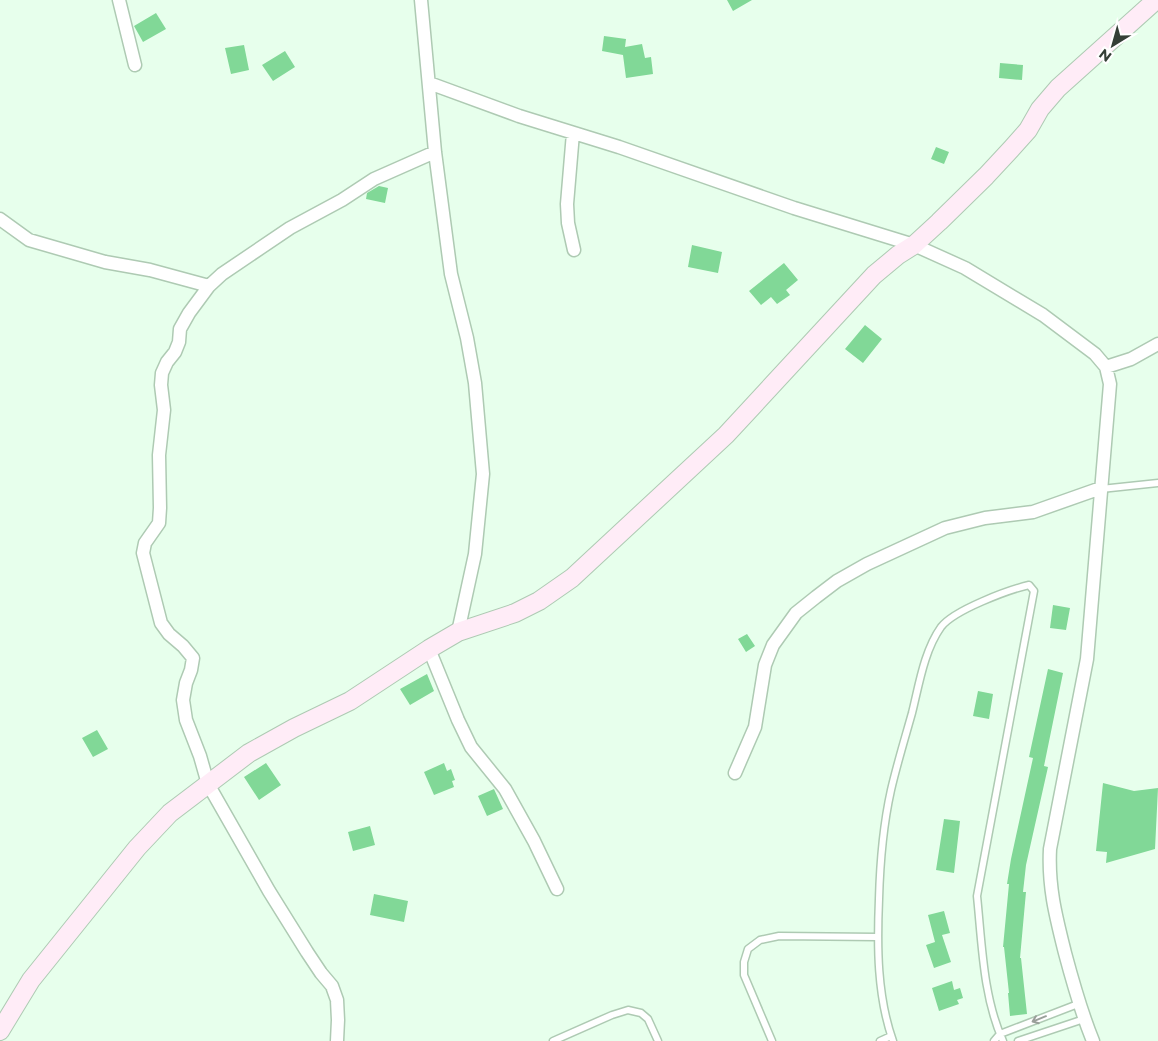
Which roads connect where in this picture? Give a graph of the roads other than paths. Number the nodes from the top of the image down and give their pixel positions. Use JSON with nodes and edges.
{"nodes":[{"id":1,"x":119,"y":0,"type":"edge"},
{"id":2,"x":421,"y":0,"type":"edge"},
{"id":3,"x":1156,"y":0,"type":"edge"},
{"id":4,"x":134,"y":65,"type":"dead end"},
{"id":5,"x":429,"y":83,"type":"junction"},
{"id":6,"x":573,"y":133,"type":"junction"},
{"id":7,"x":435,"y":152,"type":"junction"},
{"id":8,"x":0,"y":219,"type":"edge"},
{"id":9,"x":914,"y":245,"type":"junction"},
{"id":10,"x":574,"y":250,"type":"dead end"},
{"id":11,"x":209,"y":286,"type":"junction"},
{"id":12,"x":1158,"y":344,"type":"edge"},
{"id":13,"x":1106,"y":367,"type":"junction"},
{"id":14,"x":1158,"y":484,"type":"edge"},
{"id":15,"x":1101,"y":488,"type":"junction"},
{"id":16,"x":458,"y":632,"type":"junction"},
{"id":17,"x":429,"y":649,"type":"junction"},
{"id":18,"x":735,"y":773,"type":"dead end"},
{"id":19,"x":208,"y":784,"type":"junction"},
{"id":20,"x":557,"y":889,"type":"dead end"},
{"id":21,"x":877,"y":937,"type":"junction"},
{"id":22,"x":1078,"y":1004,"type":"junction"},
{"id":23,"x":1084,"y":1019,"type":"junction"},
{"id":24,"x":0,"y":1031,"type":"edge"},
{"id":25,"x":1000,"y":1034,"type":"junction"},
{"id":26,"x":892,"y":1038,"type":"edge"},
{"id":27,"x":337,"y":1041,"type":"edge"},
{"id":28,"x":553,"y":1041,"type":"edge"},
{"id":29,"x":658,"y":1041,"type":"edge"},
{"id":30,"x":772,"y":1041,"type":"edge"},
{"id":31,"x":880,"y":1041,"type":"edge"},
{"id":32,"x":994,"y":1041,"type":"edge"},
{"id":33,"x":1003,"y":1041,"type":"edge"},
{"id":34,"x":1018,"y":1041,"type":"edge"},
{"id":35,"x":1093,"y":1041,"type":"edge"}],
"edges":[{"from":1,"to":4,"type":"street"},
{"from":2,"to":5,"type":"street"},
{"from":3,"to":9,"type":"street"},
{"from":5,"to":6,"type":"street"},
{"from":5,"to":7,"type":"street"},
{"from":6,"to":9,"type":"street"},
{"from":6,"to":10,"type":"street"},
{"from":7,"to":11,"type":"street"},
{"from":7,"to":16,"type":"street"},
{"from":8,"to":11,"type":"street"},
{"from":9,"to":13,"type":"street"},
{"from":9,"to":16,"type":"street"},
{"from":11,"to":19,"type":"street"},
{"from":12,"to":13,"type":"street"},
{"from":13,"to":15,"type":"street"},
{"from":14,"to":15,"type":"lane"},
{"from":15,"to":18,"type":"street"},
{"from":15,"to":22,"type":"street"},
{"from":16,"to":17,"type":"street"},
{"from":17,"to":19,"type":"street"},
{"from":17,"to":20,"type":"street"},
{"from":19,"to":24,"type":"street"},
{"from":19,"to":27,"type":"street"},
{"from":21,"to":25,"type":"lane"},
{"from":21,"to":26,"type":"lane"},
{"from":21,"to":30,"type":"lane"},
{"from":22,"to":23,"type":"street"},
{"from":22,"to":25,"type":"lane","one_way":true},
{"from":23,"to":34,"type":"lane"},
{"from":23,"to":35,"type":"street"},
{"from":25,"to":32,"type":"lane"},
{"from":25,"to":33,"type":"lane"},
{"from":26,"to":31,"type":"lane"},
{"from":28,"to":29,"type":"lane"}]}
